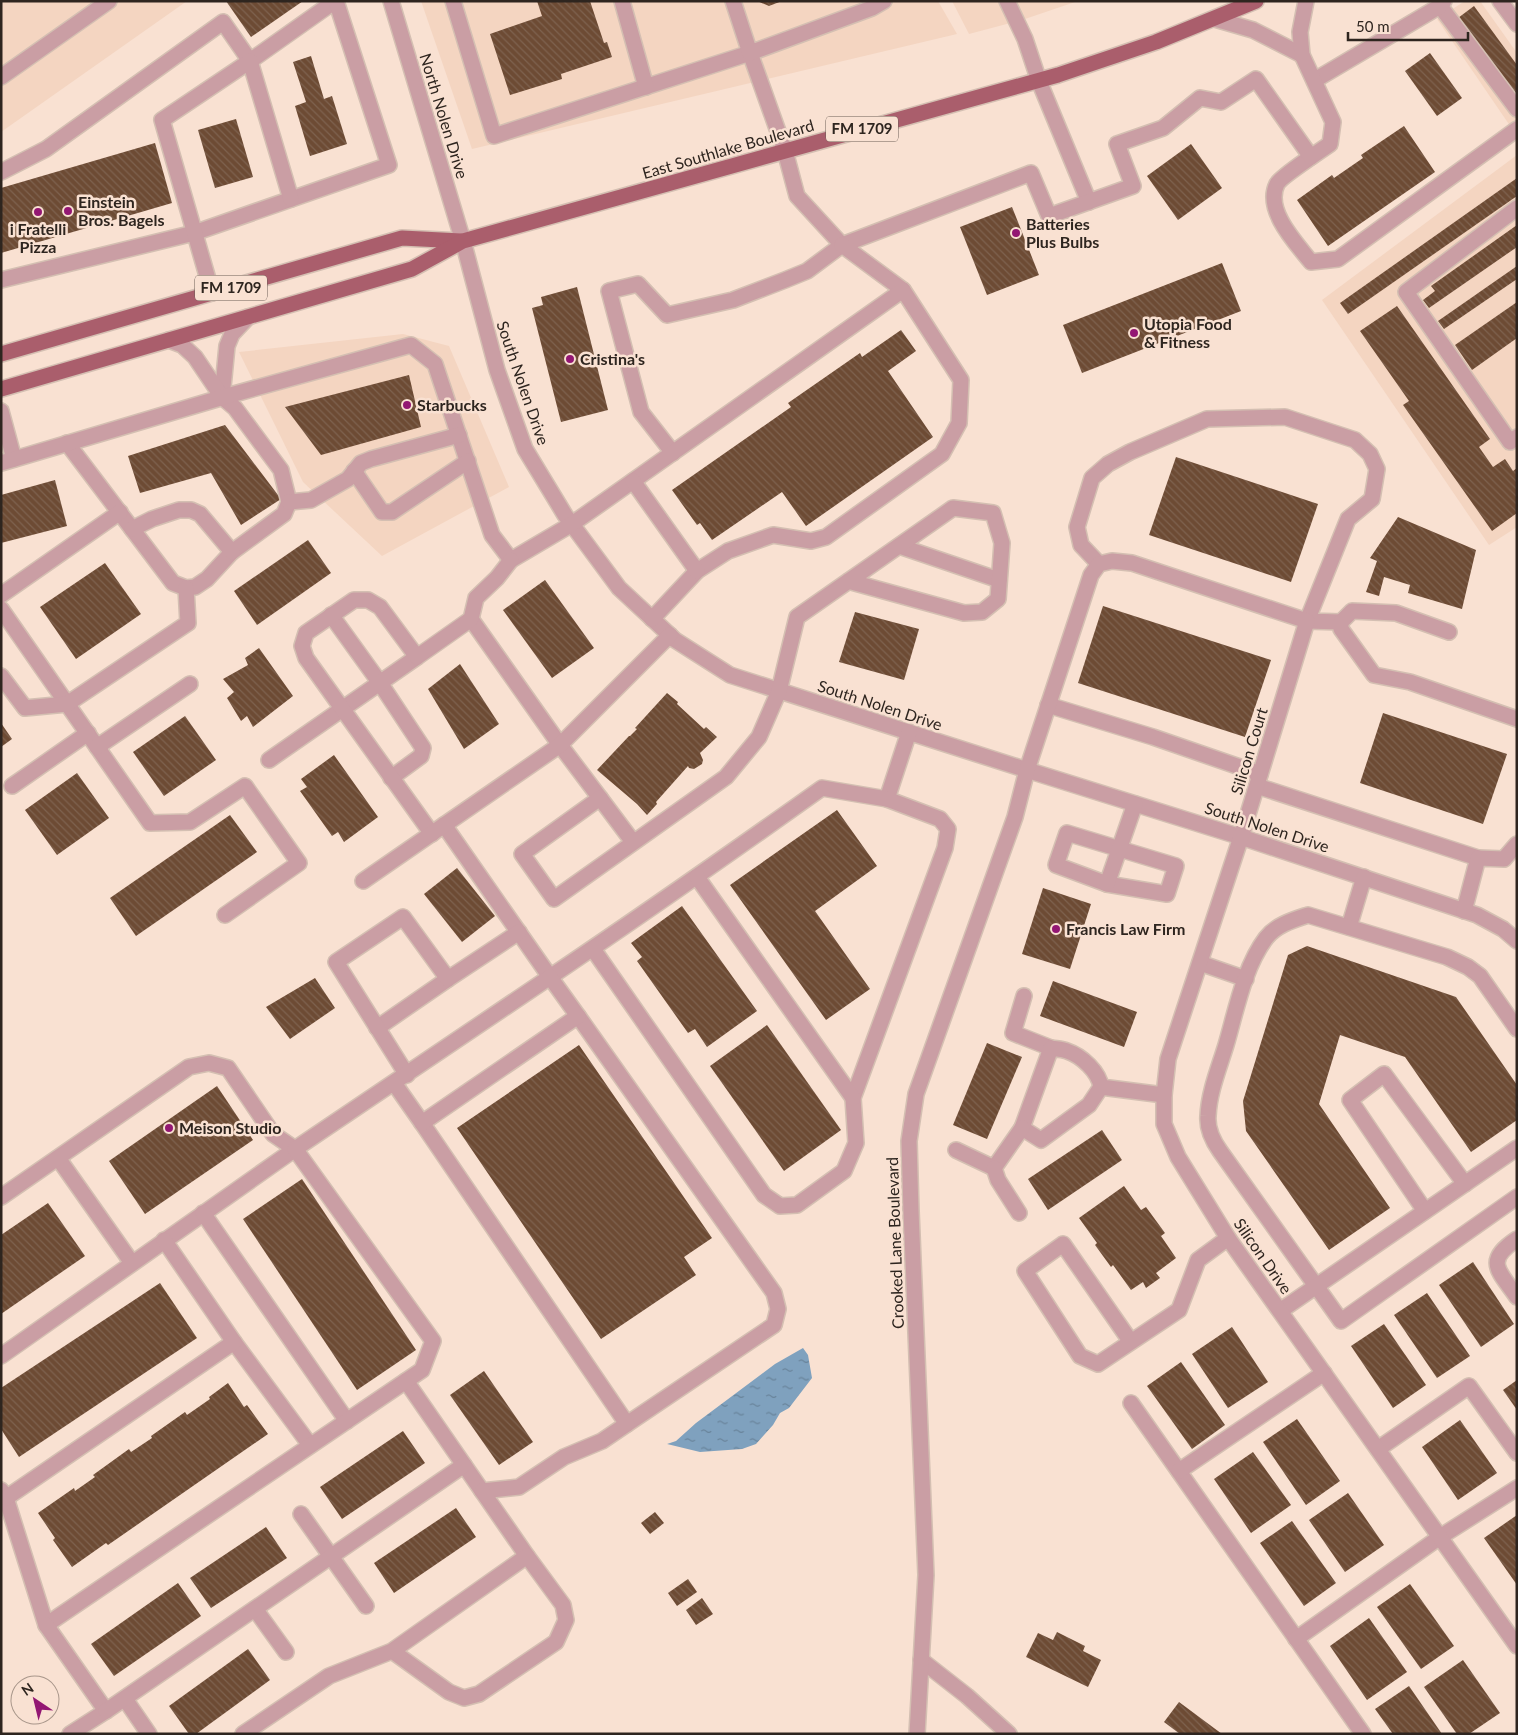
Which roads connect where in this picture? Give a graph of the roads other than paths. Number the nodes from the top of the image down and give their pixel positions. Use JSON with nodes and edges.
{"nodes":[{"id":1,"x":109,"y":1,"type":"edge"},
{"id":2,"x":335,"y":1,"type":"edge"},
{"id":3,"x":391,"y":1,"type":"edge"},
{"id":4,"x":453,"y":1,"type":"edge"},
{"id":5,"x":622,"y":1,"type":"edge"},
{"id":6,"x":733,"y":1,"type":"edge"},
{"id":7,"x":884,"y":1,"type":"edge"},
{"id":8,"x":1007,"y":1,"type":"edge"},
{"id":9,"x":1256,"y":1,"type":"edge"},
{"id":10,"x":1306,"y":1,"type":"edge"},
{"id":11,"x":1503,"y":2,"type":"edge"},
{"id":12,"x":1442,"y":4,"type":"edge"},
{"id":13,"x":92,"y":6,"type":"edge"},
{"id":14,"x":1215,"y":19,"type":"junction"},
{"id":15,"x":1517,"y":24,"type":"edge"},
{"id":16,"x":750,"y":53,"type":"junction"},
{"id":17,"x":1302,"y":55,"type":"junction"},
{"id":18,"x":250,"y":61,"type":"junction"},
{"id":19,"x":1,"y":77,"type":"edge"},
{"id":20,"x":1039,"y":80,"type":"junction"},
{"id":21,"x":1315,"y":80,"type":"junction"},
{"id":22,"x":646,"y":87,"type":"junction"},
{"id":23,"x":1517,"y":109,"type":"edge"},
{"id":24,"x":1517,"y":129,"type":"edge"},
{"id":25,"x":785,"y":151,"type":"junction"},
{"id":26,"x":1311,"y":157,"type":"junction"},
{"id":27,"x":1,"y":172,"type":"edge"},
{"id":28,"x":291,"y":199,"type":"junction"},
{"id":29,"x":1089,"y":202,"type":"junction"},
{"id":30,"x":1517,"y":208,"type":"edge"},
{"id":31,"x":194,"y":232,"type":"junction"},
{"id":32,"x":463,"y":241,"type":"junction"},
{"id":33,"x":842,"y":246,"type":"junction"},
{"id":34,"x":1,"y":280,"type":"edge"},
{"id":35,"x":903,"y":290,"type":"junction"},
{"id":36,"x":212,"y":293,"type":"junction"},
{"id":37,"x":248,"y":317,"type":"junction"},
{"id":38,"x":169,"y":340,"type":"junction"},
{"id":39,"x":1,"y":354,"type":"edge"},
{"id":40,"x":1,"y":389,"type":"edge"},
{"id":41,"x":222,"y":397,"type":"junction"},
{"id":42,"x":1,"y":411,"type":"edge"},
{"id":43,"x":459,"y":435,"type":"junction"},
{"id":44,"x":1517,"y":437,"type":"edge"},
{"id":45,"x":68,"y":443,"type":"junction"},
{"id":46,"x":673,"y":453,"type":"junction"},
{"id":47,"x":7,"y":461,"type":"edge"},
{"id":48,"x":468,"y":461,"type":"junction"},
{"id":49,"x":354,"y":471,"type":"junction"},
{"id":50,"x":633,"y":481,"type":"junction"},
{"id":51,"x":288,"y":502,"type":"junction"},
{"id":52,"x":120,"y":512,"type":"junction"},
{"id":53,"x":572,"y":524,"type":"junction"},
{"id":54,"x":132,"y":529,"type":"junction"},
{"id":55,"x":899,"y":546,"type":"junction"},
{"id":56,"x":232,"y":552,"type":"junction"},
{"id":57,"x":510,"y":560,"type":"junction"},
{"id":58,"x":1099,"y":564,"type":"junction"},
{"id":59,"x":697,"y":571,"type":"junction"},
{"id":60,"x":999,"y":580,"type":"junction"},
{"id":61,"x":848,"y":581,"type":"junction"},
{"id":62,"x":186,"y":588,"type":"junction"},
{"id":63,"x":1,"y":594,"type":"edge"},
{"id":64,"x":1,"y":609,"type":"edge"},
{"id":65,"x":331,"y":616,"type":"junction"},
{"id":66,"x":652,"y":619,"type":"junction"},
{"id":67,"x":472,"y":620,"type":"junction"},
{"id":68,"x":1307,"y":621,"type":"junction"},
{"id":69,"x":1341,"y":622,"type":"junction"},
{"id":70,"x":1449,"y":632,"type":"dead end"},
{"id":71,"x":670,"y":635,"type":"junction"},
{"id":72,"x":416,"y":657,"type":"junction"},
{"id":73,"x":1,"y":676,"type":"edge"},
{"id":74,"x":380,"y":683,"type":"junction"},
{"id":75,"x":190,"y":684,"type":"dead end"},
{"id":76,"x":779,"y":691,"type":"junction"},
{"id":77,"x":67,"y":704,"type":"junction"},
{"id":78,"x":1048,"y":705,"type":"junction"},
{"id":79,"x":342,"y":710,"type":"junction"},
{"id":80,"x":1517,"y":719,"type":"edge"},
{"id":81,"x":909,"y":732,"type":"junction"},
{"id":82,"x":88,"y":733,"type":"junction"},
{"id":83,"x":560,"y":745,"type":"junction"},
{"id":84,"x":97,"y":747,"type":"junction"},
{"id":85,"x":269,"y":760,"type":"dead end"},
{"id":86,"x":1026,"y":770,"type":"junction"},
{"id":87,"x":391,"y":778,"type":"junction"},
{"id":88,"x":1258,"y":780,"type":"junction"},
{"id":89,"x":12,"y":786,"type":"dead end"},
{"id":90,"x":600,"y":798,"type":"junction"},
{"id":91,"x":887,"y":800,"type":"junction"},
{"id":92,"x":1135,"y":804,"type":"junction"},
{"id":93,"x":438,"y":830,"type":"junction"},
{"id":94,"x":1241,"y":837,"type":"junction"},
{"id":95,"x":633,"y":842,"type":"junction"},
{"id":96,"x":1517,"y":844,"type":"edge"},
{"id":97,"x":1119,"y":849,"type":"junction"},
{"id":98,"x":1478,"y":858,"type":"junction"},
{"id":99,"x":697,"y":877,"type":"junction"},
{"id":100,"x":1364,"y":878,"type":"junction"},
{"id":101,"x":363,"y":881,"type":"dead end"},
{"id":102,"x":1107,"y":884,"type":"junction"},
{"id":103,"x":1464,"y":911,"type":"junction"},
{"id":104,"x":225,"y":915,"type":"dead end"},
{"id":105,"x":1349,"y":927,"type":"junction"},
{"id":106,"x":519,"y":932,"type":"junction"},
{"id":107,"x":1517,"y":940,"type":"edge"},
{"id":108,"x":593,"y":948,"type":"junction"},
{"id":109,"x":1200,"y":963,"type":"junction"},
{"id":110,"x":550,"y":978,"type":"junction"},
{"id":111,"x":448,"y":979,"type":"junction"},
{"id":112,"x":1246,"y":980,"type":"junction"},
{"id":113,"x":1024,"y":996,"type":"dead end"},
{"id":114,"x":578,"y":1016,"type":"junction"},
{"id":115,"x":376,"y":1028,"type":"junction"},
{"id":116,"x":1517,"y":1029,"type":"edge"},
{"id":117,"x":1051,"y":1048,"type":"junction"},
{"id":118,"x":400,"y":1079,"type":"junction"},
{"id":119,"x":1101,"y":1087,"type":"junction"},
{"id":120,"x":1164,"y":1095,"type":"junction"},
{"id":121,"x":853,"y":1098,"type":"junction"},
{"id":122,"x":422,"y":1123,"type":"junction"},
{"id":123,"x":1022,"y":1128,"type":"junction"},
{"id":124,"x":1517,"y":1148,"type":"edge"},
{"id":125,"x":295,"y":1149,"type":"junction"},
{"id":126,"x":956,"y":1150,"type":"dead end"},
{"id":127,"x":58,"y":1158,"type":"junction"},
{"id":128,"x":994,"y":1168,"type":"junction"},
{"id":129,"x":1465,"y":1184,"type":"junction"},
{"id":130,"x":1,"y":1197,"type":"edge"},
{"id":131,"x":1517,"y":1197,"type":"edge"},
{"id":132,"x":1425,"y":1211,"type":"junction"},
{"id":133,"x":203,"y":1213,"type":"junction"},
{"id":134,"x":1019,"y":1213,"type":"dead end"},
{"id":135,"x":1228,"y":1238,"type":"junction"},
{"id":136,"x":1517,"y":1239,"type":"edge"},
{"id":137,"x":164,"y":1240,"type":"junction"},
{"id":138,"x":132,"y":1263,"type":"junction"},
{"id":139,"x":1315,"y":1288,"type":"junction"},
{"id":140,"x":1517,"y":1297,"type":"edge"},
{"id":141,"x":1280,"y":1311,"type":"junction"},
{"id":142,"x":234,"y":1342,"type":"junction"},
{"id":143,"x":1131,"y":1342,"type":"junction"},
{"id":144,"x":1,"y":1356,"type":"edge"},
{"id":145,"x":1324,"y":1373,"type":"junction"},
{"id":146,"x":406,"y":1381,"type":"junction"},
{"id":147,"x":1132,"y":1403,"type":"dead end"},
{"id":148,"x":347,"y":1420,"type":"junction"},
{"id":149,"x":627,"y":1424,"type":"junction"},
{"id":150,"x":310,"y":1445,"type":"junction"},
{"id":151,"x":1378,"y":1449,"type":"junction"},
{"id":152,"x":1517,"y":1453,"type":"edge"},
{"id":153,"x":464,"y":1465,"type":"junction"},
{"id":154,"x":1180,"y":1471,"type":"junction"},
{"id":155,"x":1517,"y":1488,"type":"edge"},
{"id":156,"x":482,"y":1491,"type":"junction"},
{"id":157,"x":4,"y":1494,"type":"edge"},
{"id":158,"x":301,"y":1514,"type":"dead end"},
{"id":159,"x":1440,"y":1537,"type":"junction"},
{"id":160,"x":332,"y":1556,"type":"junction"},
{"id":161,"x":526,"y":1556,"type":"junction"},
{"id":162,"x":366,"y":1606,"type":"dead end"},
{"id":163,"x":255,"y":1608,"type":"junction"},
{"id":164,"x":46,"y":1625,"type":"junction"},
{"id":165,"x":1296,"y":1639,"type":"junction"},
{"id":166,"x":1517,"y":1646,"type":"edge"},
{"id":167,"x":392,"y":1651,"type":"junction"},
{"id":168,"x":286,"y":1652,"type":"dead end"},
{"id":169,"x":921,"y":1660,"type":"junction"},
{"id":170,"x":124,"y":1699,"type":"junction"},
{"id":171,"x":106,"y":1711,"type":"junction"},
{"id":172,"x":70,"y":1734,"type":"edge"},
{"id":173,"x":149,"y":1734,"type":"edge"},
{"id":174,"x":243,"y":1734,"type":"edge"},
{"id":175,"x":917,"y":1734,"type":"edge"},
{"id":176,"x":1009,"y":1734,"type":"edge"},
{"id":177,"x":1363,"y":1734,"type":"edge"}],
"edges":[{"from":1,"to":13,"type":"street"},
{"from":2,"to":18,"type":"street"},
{"from":2,"to":28,"type":"street"},
{"from":3,"to":32,"type":"street","name":"North Nolen Drive"},
{"from":4,"to":22,"type":"street"},
{"from":5,"to":22,"type":"street"},
{"from":6,"to":16,"type":"street"},
{"from":7,"to":16,"type":"street"},
{"from":8,"to":20,"type":"street"},
{"from":9,"to":14,"type":"main road","name":"East Southlake Boulevard","number":"FM 1709"},
{"from":10,"to":17,"type":"street"},
{"from":11,"to":15,"type":"street"},
{"from":12,"to":21,"type":"street"},
{"from":12,"to":23,"type":"street"},
{"from":13,"to":19,"type":"street"},
{"from":14,"to":17,"type":"street"},
{"from":14,"to":20,"type":"main road","name":"East Southlake Boulevard","number":"FM 1709"},
{"from":16,"to":22,"type":"street"},
{"from":16,"to":25,"type":"street"},
{"from":17,"to":21,"type":"street"},
{"from":18,"to":27,"type":"street"},
{"from":18,"to":28,"type":"street"},
{"from":18,"to":31,"type":"street"},
{"from":20,"to":25,"type":"main road","name":"East Southlake Boulevard","number":"FM 1709"},
{"from":20,"to":29,"type":"street"},
{"from":21,"to":26,"type":"street"},
{"from":24,"to":26,"type":"street"},
{"from":25,"to":32,"type":"main road","name":"East Southlake Boulevard","number":"FM 1709"},
{"from":25,"to":33,"type":"street"},
{"from":26,"to":29,"type":"street"},
{"from":28,"to":31,"type":"street"},
{"from":29,"to":33,"type":"street"},
{"from":30,"to":44,"type":"street"},
{"from":31,"to":34,"type":"street"},
{"from":31,"to":36,"type":"street"},
{"from":32,"to":36,"type":"main road","name":"East Southlake Boulevard","number":"FM 1709"},
{"from":32,"to":37,"type":"main road","name":"East Southlake Boulevard","number":"FM 1709"},
{"from":32,"to":53,"type":"street","name":"South Nolen Drive"},
{"from":33,"to":35,"type":"street"},
{"from":33,"to":46,"type":"street"},
{"from":35,"to":46,"type":"street"},
{"from":35,"to":59,"type":"street"},
{"from":36,"to":39,"type":"main road","name":"East Southlake Boulevard","number":"FM 1709"},
{"from":37,"to":38,"type":"main road","name":"East Southlake Boulevard","number":"FM 1709"},
{"from":37,"to":41,"type":"street"},
{"from":38,"to":40,"type":"main road","name":"East Southlake Boulevard","number":"FM 1709"},
{"from":38,"to":41,"type":"street"},
{"from":41,"to":43,"type":"street"},
{"from":41,"to":45,"type":"street"},
{"from":41,"to":51,"type":"street"},
{"from":42,"to":47,"type":"street"},
{"from":43,"to":48,"type":"street"},
{"from":43,"to":49,"type":"street"},
{"from":45,"to":47,"type":"street"},
{"from":45,"to":52,"type":"street"},
{"from":46,"to":50,"type":"street"},
{"from":48,"to":49,"type":"street"},
{"from":48,"to":57,"type":"street"},
{"from":49,"to":51,"type":"street"},
{"from":50,"to":53,"type":"street"},
{"from":50,"to":59,"type":"street"},
{"from":51,"to":56,"type":"street"},
{"from":52,"to":54,"type":"street"},
{"from":52,"to":63,"type":"street"},
{"from":53,"to":57,"type":"street"},
{"from":53,"to":66,"type":"street","name":"South Nolen Drive"},
{"from":54,"to":56,"type":"street"},
{"from":54,"to":62,"type":"street"},
{"from":55,"to":60,"type":"street"},
{"from":55,"to":60,"type":"street"},
{"from":55,"to":61,"type":"street"},
{"from":56,"to":62,"type":"street"},
{"from":57,"to":67,"type":"street"},
{"from":58,"to":68,"type":"street"},
{"from":58,"to":68,"type":"street","name":"Silicon Court"},
{"from":58,"to":78,"type":"street","name":"Crooked Lane Boulevard"},
{"from":59,"to":66,"type":"street"},
{"from":60,"to":61,"type":"street"},
{"from":61,"to":76,"type":"street"},
{"from":62,"to":77,"type":"street"},
{"from":64,"to":77,"type":"street"},
{"from":65,"to":72,"type":"street"},
{"from":65,"to":74,"type":"street"},
{"from":65,"to":79,"type":"street"},
{"from":66,"to":71,"type":"street","name":"South Nolen Drive"},
{"from":67,"to":72,"type":"street"},
{"from":67,"to":83,"type":"street"},
{"from":68,"to":69,"type":"street"},
{"from":68,"to":88,"type":"street","name":"Silicon Court"},
{"from":69,"to":70,"type":"street"},
{"from":69,"to":80,"type":"street"},
{"from":71,"to":76,"type":"street","name":"South Nolen Drive"},
{"from":71,"to":83,"type":"street"},
{"from":72,"to":74,"type":"street"},
{"from":73,"to":77,"type":"street"},
{"from":74,"to":79,"type":"street"},
{"from":74,"to":87,"type":"street"},
{"from":75,"to":84,"type":"street"},
{"from":76,"to":81,"type":"street","name":"South Nolen Drive"},
{"from":76,"to":95,"type":"street"},
{"from":77,"to":82,"type":"street"},
{"from":78,"to":86,"type":"street","name":"Crooked Lane Boulevard"},
{"from":78,"to":88,"type":"street"},
{"from":79,"to":85,"type":"street"},
{"from":79,"to":87,"type":"street"},
{"from":81,"to":86,"type":"street","name":"South Nolen Drive"},
{"from":81,"to":91,"type":"street"},
{"from":82,"to":84,"type":"street"},
{"from":82,"to":89,"type":"street"},
{"from":83,"to":90,"type":"street"},
{"from":83,"to":93,"type":"street"},
{"from":84,"to":104,"type":"street"},
{"from":86,"to":92,"type":"street","name":"South Nolen Drive"},
{"from":86,"to":169,"type":"street","name":"Crooked Lane Boulevard"},
{"from":87,"to":93,"type":"street"},
{"from":88,"to":94,"type":"street","name":"Silicon Court"},
{"from":88,"to":98,"type":"street"},
{"from":90,"to":95,"type":"street"},
{"from":90,"to":95,"type":"street"},
{"from":91,"to":99,"type":"street"},
{"from":91,"to":121,"type":"street"},
{"from":92,"to":94,"type":"street","name":"South Nolen Drive"},
{"from":92,"to":97,"type":"street"},
{"from":93,"to":101,"type":"street"},
{"from":93,"to":106,"type":"street"},
{"from":94,"to":100,"type":"street","name":"South Nolen Drive"},
{"from":94,"to":109,"type":"street","name":"Silicon Drive"},
{"from":96,"to":98,"type":"street"},
{"from":97,"to":102,"type":"street"},
{"from":97,"to":102,"type":"street"},
{"from":97,"to":102,"type":"street"},
{"from":98,"to":103,"type":"street"},
{"from":99,"to":108,"type":"street"},
{"from":99,"to":121,"type":"street"},
{"from":100,"to":103,"type":"street","name":"South Nolen Drive"},
{"from":100,"to":105,"type":"street"},
{"from":103,"to":107,"type":"street","name":"South Nolen Drive"},
{"from":105,"to":112,"type":"street"},
{"from":105,"to":116,"type":"street"},
{"from":106,"to":110,"type":"street"},
{"from":106,"to":111,"type":"street"},
{"from":108,"to":110,"type":"street"},
{"from":108,"to":121,"type":"street"},
{"from":109,"to":112,"type":"street"},
{"from":109,"to":120,"type":"street","name":"Silicon Drive"},
{"from":110,"to":114,"type":"street"},
{"from":110,"to":118,"type":"street"},
{"from":111,"to":115,"type":"street"},
{"from":111,"to":115,"type":"street"},
{"from":112,"to":139,"type":"street"},
{"from":113,"to":117,"type":"street"},
{"from":114,"to":122,"type":"street"},
{"from":114,"to":149,"type":"street"},
{"from":115,"to":118,"type":"street"},
{"from":117,"to":119,"type":"street"},
{"from":117,"to":123,"type":"street"},
{"from":118,"to":122,"type":"street"},
{"from":118,"to":125,"type":"street"},
{"from":119,"to":120,"type":"street"},
{"from":119,"to":123,"type":"street"},
{"from":120,"to":135,"type":"street","name":"Silicon Drive"},
{"from":122,"to":149,"type":"street"},
{"from":123,"to":128,"type":"street"},
{"from":124,"to":129,"type":"street"},
{"from":125,"to":127,"type":"street"},
{"from":125,"to":133,"type":"street"},
{"from":125,"to":146,"type":"street"},
{"from":126,"to":128,"type":"street"},
{"from":127,"to":130,"type":"street"},
{"from":127,"to":138,"type":"street"},
{"from":128,"to":134,"type":"street"},
{"from":129,"to":132,"type":"street"},
{"from":129,"to":132,"type":"street"},
{"from":131,"to":139,"type":"street"},
{"from":132,"to":139,"type":"street"},
{"from":133,"to":137,"type":"street"},
{"from":133,"to":148,"type":"street"},
{"from":135,"to":141,"type":"street","name":"Silicon Drive"},
{"from":135,"to":143,"type":"street"},
{"from":136,"to":140,"type":"street"},
{"from":137,"to":138,"type":"street"},
{"from":137,"to":142,"type":"street"},
{"from":138,"to":144,"type":"street"},
{"from":139,"to":141,"type":"street"},
{"from":141,"to":145,"type":"street","name":"Silicon Drive"},
{"from":142,"to":150,"type":"street"},
{"from":142,"to":157,"type":"street"},
{"from":143,"to":143,"type":"street"},
{"from":145,"to":151,"type":"street","name":"Silicon Drive"},
{"from":145,"to":154,"type":"street"},
{"from":146,"to":148,"type":"street"},
{"from":146,"to":153,"type":"street"},
{"from":147,"to":154,"type":"street"},
{"from":148,"to":150,"type":"street"},
{"from":149,"to":156,"type":"street"},
{"from":150,"to":164,"type":"street"},
{"from":151,"to":152,"type":"street"},
{"from":151,"to":159,"type":"street","name":"Silicon Drive"},
{"from":153,"to":156,"type":"street"},
{"from":153,"to":160,"type":"street"},
{"from":154,"to":165,"type":"street"},
{"from":155,"to":159,"type":"street"},
{"from":156,"to":161,"type":"street"},
{"from":157,"to":164,"type":"street"},
{"from":158,"to":160,"type":"street"},
{"from":159,"to":165,"type":"street"},
{"from":159,"to":166,"type":"street","name":"Silicon Drive"},
{"from":160,"to":162,"type":"street"},
{"from":160,"to":163,"type":"street"},
{"from":161,"to":167,"type":"street"},
{"from":161,"to":167,"type":"street"},
{"from":163,"to":168,"type":"street"},
{"from":163,"to":170,"type":"street"},
{"from":164,"to":171,"type":"street"},
{"from":165,"to":177,"type":"street"},
{"from":167,"to":174,"type":"street"},
{"from":169,"to":175,"type":"street","name":"Crooked Lane Boulevard"},
{"from":169,"to":176,"type":"street"},
{"from":170,"to":171,"type":"street"},
{"from":170,"to":173,"type":"street"},
{"from":171,"to":172,"type":"street"}]}
